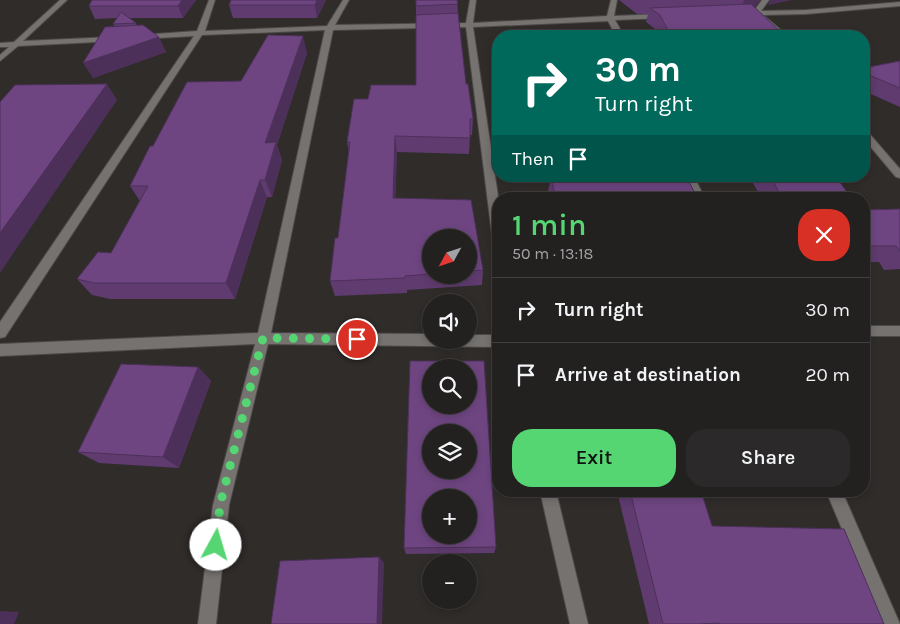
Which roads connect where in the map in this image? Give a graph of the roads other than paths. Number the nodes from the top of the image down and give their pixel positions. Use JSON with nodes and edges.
{"nodes":[{"id":1,"x":64,"y":0,"type":"edge"},
{"id":2,"x":212,"y":0,"type":"edge"},
{"id":3,"x":346,"y":0,"type":"edge"},
{"id":4,"x":473,"y":0,"type":"edge"},
{"id":5,"x":614,"y":0,"type":"edge"},
{"id":6,"x":766,"y":0,"type":"edge"},
{"id":7,"x":900,"y":4,"type":"edge"},
{"id":8,"x":756,"y":13,"type":"junction"},
{"id":9,"x":737,"y":14,"type":"edge"},
{"id":10,"x":669,"y":16,"type":"edge"},
{"id":11,"x":610,"y":18,"type":"junction"},
{"id":12,"x":468,"y":25,"type":"junction"},
{"id":13,"x":329,"y":29,"type":"junction"},
{"id":14,"x":617,"y":30,"type":"edge"},
{"id":15,"x":777,"y":30,"type":"edge"},
{"id":16,"x":200,"y":33,"type":"junction"},
{"id":17,"x":122,"y":38,"type":"edge"},
{"id":18,"x":131,"y":38,"type":"edge"},
{"id":19,"x":0,"y":45,"type":"edge"},
{"id":20,"x":14,"y":45,"type":"junction"},
{"id":21,"x":0,"y":59,"type":"edge"},
{"id":22,"x":870,"y":140,"type":"edge"},
{"id":23,"x":900,"y":175,"type":"edge"},
{"id":24,"x":492,"y":194,"type":"edge"},
{"id":25,"x":870,"y":330,"type":"edge"},
{"id":26,"x":900,"y":330,"type":"edge"},
{"id":27,"x":0,"y":333,"type":"edge"},
{"id":28,"x":263,"y":338,"type":"junction"},
{"id":29,"x":422,"y":340,"type":"edge"},
{"id":30,"x":477,"y":341,"type":"edge"},
{"id":31,"x":492,"y":341,"type":"edge"},
{"id":32,"x":0,"y":350,"type":"edge"},
{"id":33,"x":549,"y":497,"type":"edge"},
{"id":34,"x":837,"y":497,"type":"edge"},
{"id":35,"x":207,"y":624,"type":"edge"},
{"id":36,"x":579,"y":624,"type":"edge"},
{"id":37,"x":891,"y":624,"type":"edge"}],
"edges":[{"from":1,"to":20,"type":"street"},
{"from":2,"to":16,"type":"street"},
{"from":3,"to":13,"type":"street"},
{"from":4,"to":12,"type":"street"},
{"from":5,"to":11,"type":"street"},
{"from":6,"to":8,"type":"street"},
{"from":7,"to":8,"type":"street"},
{"from":8,"to":9,"type":"street"},
{"from":8,"to":15,"type":"street"},
{"from":10,"to":11,"type":"street"},
{"from":11,"to":12,"type":"street"},
{"from":11,"to":14,"type":"street"},
{"from":12,"to":13,"type":"street"},
{"from":12,"to":24,"type":"street"},
{"from":13,"to":16,"type":"street"},
{"from":13,"to":28,"type":"street"},
{"from":16,"to":18,"type":"street"},
{"from":16,"to":27,"type":"street"},
{"from":17,"to":20,"type":"street"},
{"from":19,"to":20,"type":"street"},
{"from":20,"to":21,"type":"street"},
{"from":22,"to":23,"type":"street"},
{"from":25,"to":26,"type":"street"},
{"from":28,"to":29,"type":"street"},
{"from":28,"to":32,"type":"street"},
{"from":28,"to":35,"type":"street"},
{"from":30,"to":31,"type":"street"},
{"from":33,"to":36,"type":"street"},
{"from":34,"to":37,"type":"street"}]}
